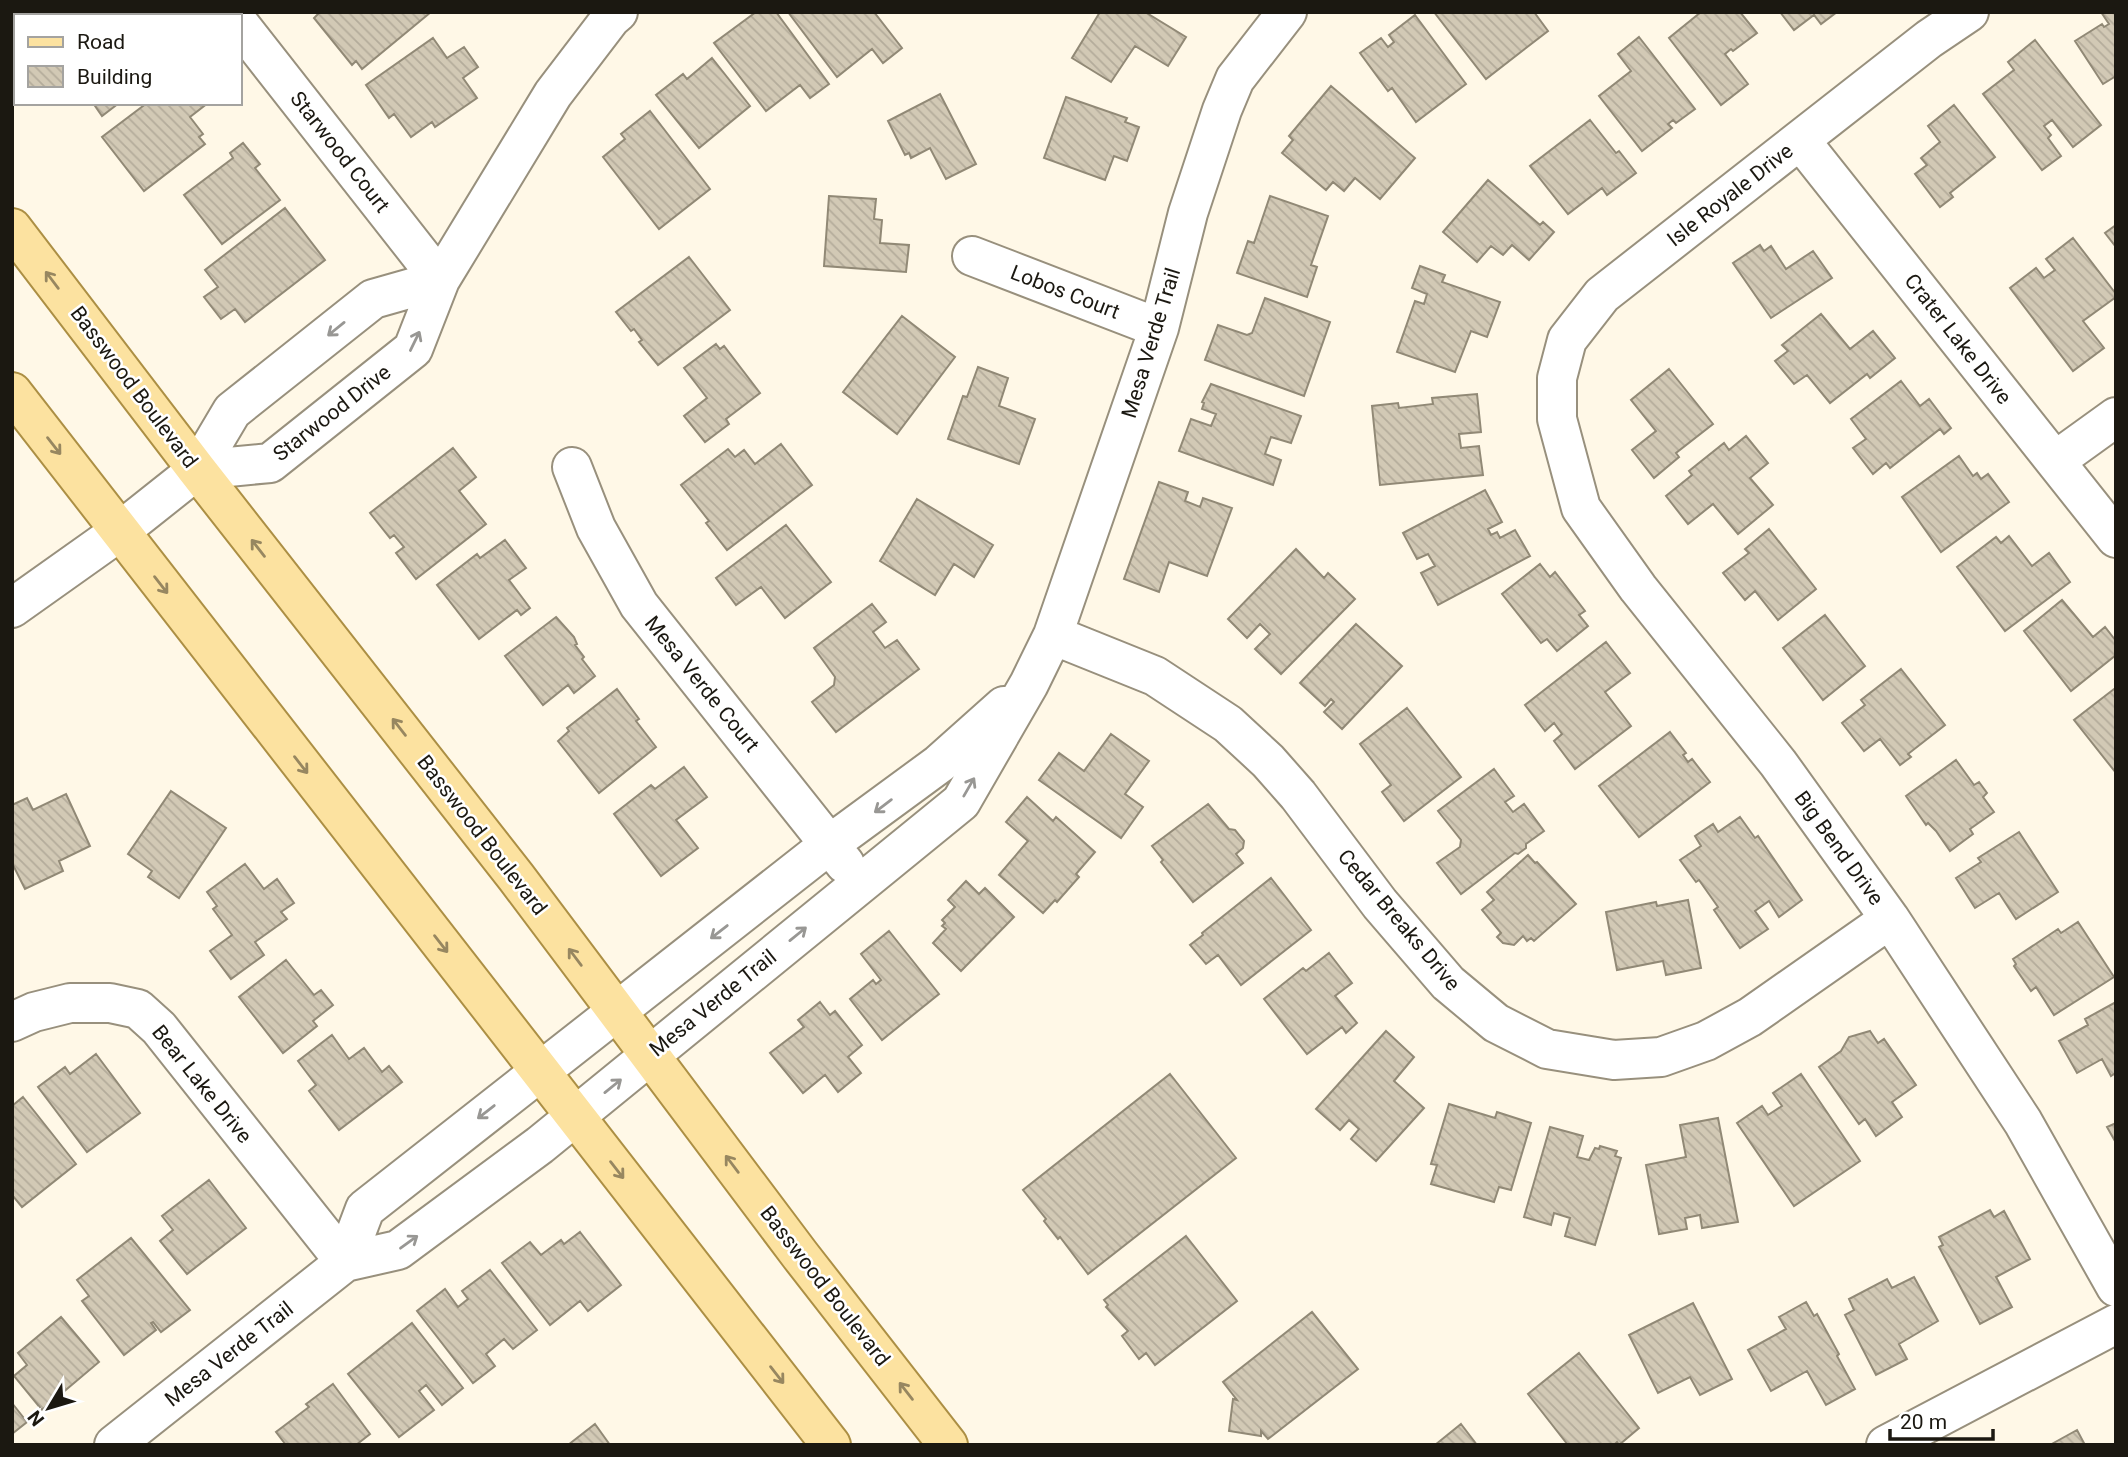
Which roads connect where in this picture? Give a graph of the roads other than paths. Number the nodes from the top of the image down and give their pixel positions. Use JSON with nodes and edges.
{"nodes":[{"id":1,"x":618,"y":12,"type":"edge"},
{"id":2,"x":1287,"y":12,"type":"edge"},
{"id":3,"x":1969,"y":12,"type":"edge"},
{"id":4,"x":242,"y":28,"type":"edge"},
{"id":5,"x":1800,"y":140,"type":"junction"},
{"id":6,"x":12,"y":228,"type":"edge"},
{"id":7,"x":972,"y":256,"type":"dead end"},
{"id":8,"x":440,"y":279,"type":"junction"},
{"id":9,"x":1159,"y":328,"type":"junction"},
{"id":10,"x":12,"y":392,"type":"edge"},
{"id":11,"x":2116,"y":417,"type":"edge"},
{"id":12,"x":1557,"y":419,"type":"joint"},
{"id":13,"x":2055,"y":461,"type":"junction"},
{"id":14,"x":572,"y":467,"type":"dead end"},
{"id":15,"x":197,"y":470,"type":"junction"},
{"id":16,"x":119,"y":531,"type":"junction"},
{"id":17,"x":2116,"y":538,"type":"edge"},
{"id":18,"x":12,"y":608,"type":"edge"},
{"id":19,"x":1053,"y":635,"type":"junction"},
{"id":20,"x":1029,"y":684,"type":"junction"},
{"id":21,"x":830,"y":844,"type":"junction"},
{"id":22,"x":860,"y":884,"type":"junction"},
{"id":23,"x":1890,"y":919,"type":"junction"},
{"id":24,"x":616,"y":1012,"type":"junction"},
{"id":25,"x":12,"y":1021,"type":"edge"},
{"id":26,"x":650,"y":1055,"type":"junction"},
{"id":27,"x":539,"y":1070,"type":"junction"},
{"id":28,"x":575,"y":1116,"type":"junction"},
{"id":29,"x":345,"y":1262,"type":"junction"},
{"id":30,"x":2116,"y":1287,"type":"edge"},
{"id":31,"x":2116,"y":1324,"type":"edge"},
{"id":32,"x":114,"y":1445,"type":"edge"},
{"id":33,"x":831,"y":1445,"type":"edge"},
{"id":34,"x":948,"y":1445,"type":"edge"},
{"id":35,"x":1886,"y":1445,"type":"edge"}],
"edges":[{"from":1,"to":8,"type":"street","name":"Starwood Drive"},
{"from":2,"to":9,"type":"street","name":"Mesa Verde Trail"},
{"from":3,"to":5,"type":"street","name":"Isle Royale Drive"},
{"from":4,"to":8,"type":"street","name":"Starwood Court"},
{"from":5,"to":12,"type":"street","name":"Isle Royale Drive"},
{"from":5,"to":13,"type":"street","name":"Crater Lake Drive"},
{"from":15,"to":6,"type":"main road","name":"Basswood Boulevard","one_way":true},
{"from":7,"to":9,"type":"street","name":"Lobos Court"},
{"from":8,"to":15,"type":"street","one_way":true},
{"from":15,"to":8,"type":"street","name":"Starwood Drive","one_way":true},
{"from":9,"to":19,"type":"street","name":"Mesa Verde Trail"},
{"from":10,"to":16,"type":"main road","one_way":true},
{"from":11,"to":13,"type":"street"},
{"from":12,"to":23,"type":"street","name":"Big Bend Drive"},
{"from":13,"to":17,"type":"street","name":"Crater Lake Drive"},
{"from":14,"to":21,"type":"street","name":"Mesa Verde Court"},
{"from":15,"to":16,"type":"street"},
{"from":24,"to":15,"type":"main road","name":"Basswood Boulevard","one_way":true},
{"from":16,"to":18,"type":"street"},
{"from":16,"to":27,"type":"main road","one_way":true},
{"from":19,"to":20,"type":"street","name":"Mesa Verde Trail"},
{"from":19,"to":23,"type":"street","name":"Cedar Breaks Drive"},
{"from":20,"to":21,"type":"street","name":"Mesa Verde Trail","one_way":true},
{"from":22,"to":20,"type":"street","name":"Mesa Verde Trail","one_way":true},
{"from":21,"to":22,"type":"street","name":"Mesa Verde Court"},
{"from":21,"to":24,"type":"street","name":"Mesa Verde Trail","one_way":true},
{"from":26,"to":22,"type":"street","name":"Mesa Verde Trail","one_way":true},
{"from":23,"to":30,"type":"street","name":"Big Bend Drive"},
{"from":24,"to":26,"type":"main road","name":"Basswood Boulevard"},
{"from":24,"to":27,"type":"street","name":"Mesa Verde Trail"},
{"from":25,"to":29,"type":"street","name":"Bear Lake Drive"},
{"from":28,"to":26,"type":"street","name":"Mesa Verde Trail","one_way":true},
{"from":34,"to":26,"type":"main road","name":"Basswood Boulevard","one_way":true},
{"from":27,"to":28,"type":"main road"},
{"from":27,"to":29,"type":"street","name":"Mesa Verde Trail","one_way":true},
{"from":29,"to":28,"type":"street","name":"Mesa Verde Trail","one_way":true},
{"from":28,"to":33,"type":"main road","one_way":true},
{"from":29,"to":32,"type":"street","name":"Mesa Verde Trail"},
{"from":31,"to":35,"type":"street"}]}
